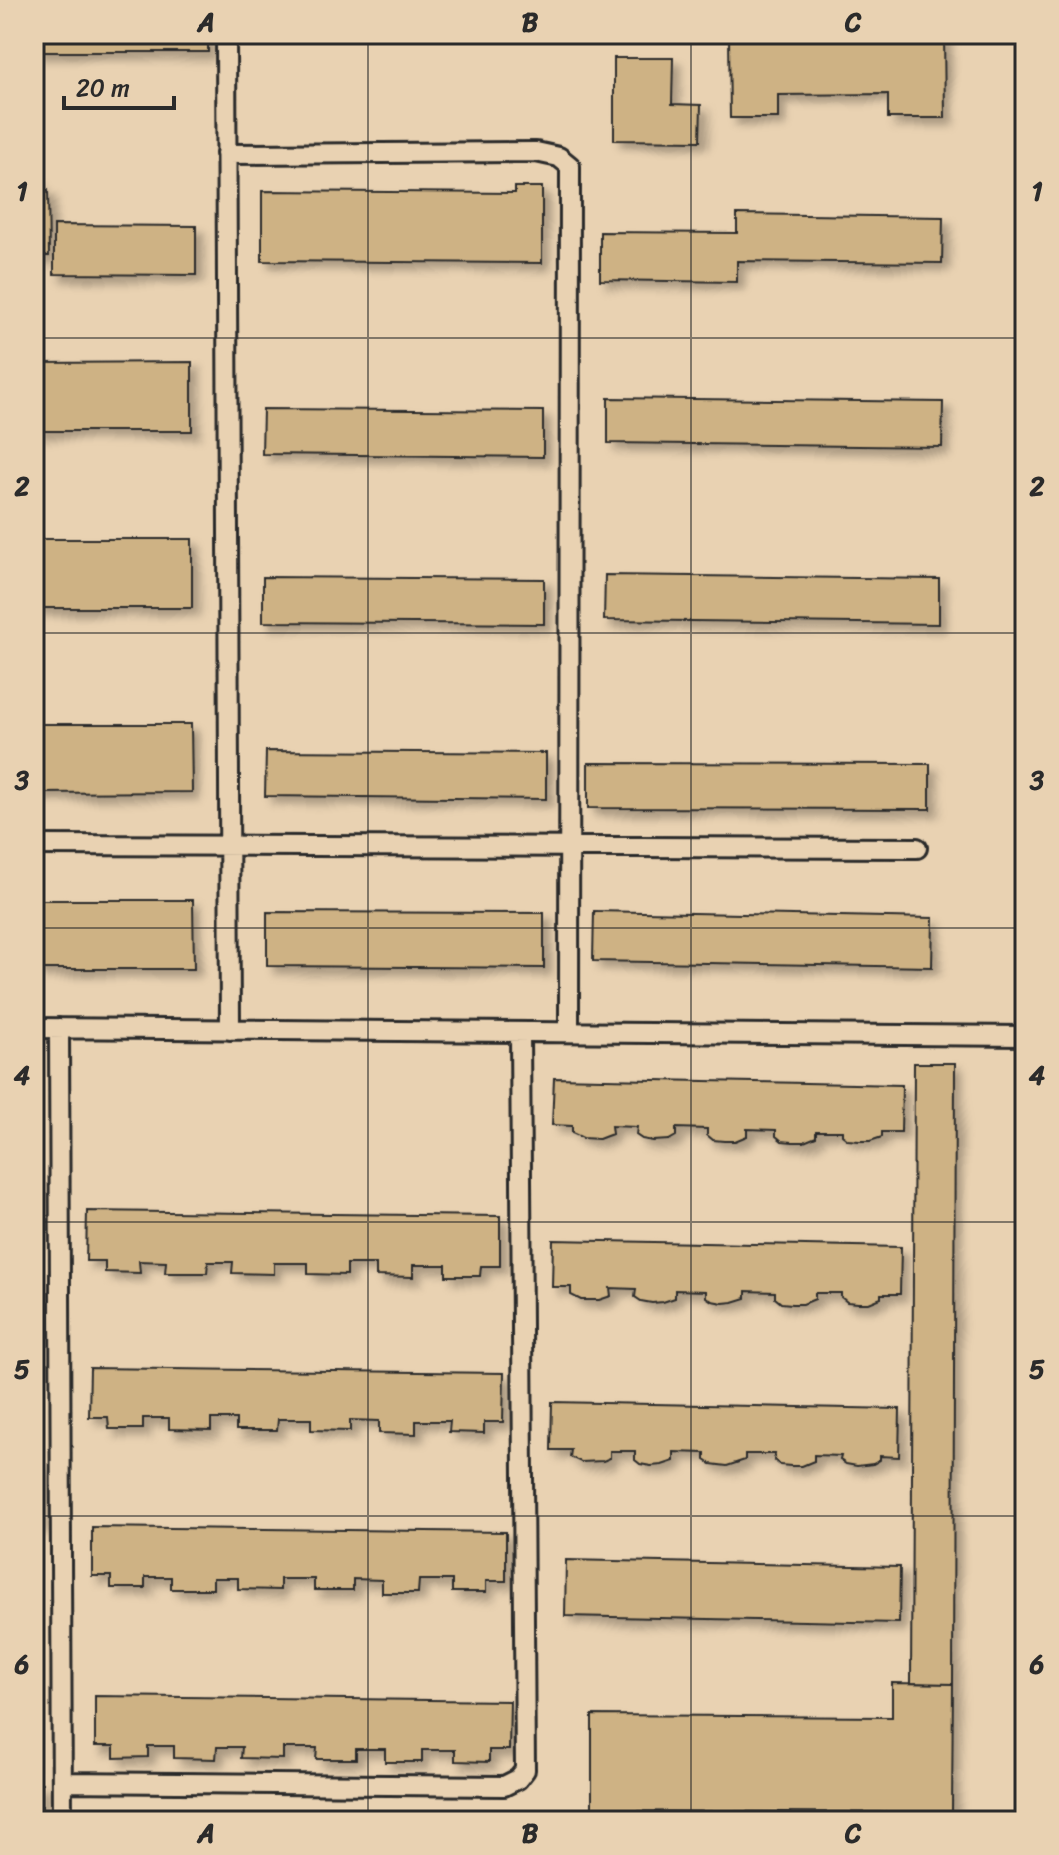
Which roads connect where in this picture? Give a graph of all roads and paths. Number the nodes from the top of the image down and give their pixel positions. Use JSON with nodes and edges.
{"nodes":[{"id":1,"x":226,"y":34,"type":"edge"},
{"id":2,"x":226,"y":154,"type":"junction"},
{"id":3,"x":34,"y":845,"type":"edge"},
{"id":4,"x":229,"y":845,"type":"junction"},
{"id":5,"x":569,"y":847,"type":"junction"},
{"id":6,"x":917,"y":848,"type":"dead end"},
{"id":7,"x":34,"y":1028,"type":"edge"},
{"id":8,"x":59,"y":1028,"type":"junction"},
{"id":9,"x":230,"y":1030,"type":"junction"},
{"id":10,"x":520,"y":1032,"type":"junction"},
{"id":11,"x":569,"y":1032,"type":"junction"},
{"id":12,"x":1025,"y":1036,"type":"edge"},
{"id":13,"x":62,"y":1782,"type":"junction"},
{"id":14,"x":62,"y":1821,"type":"edge"}],
"edges":[{"from":1,"to":2,"type":"lane"},
{"from":2,"to":4,"type":"lane"},
{"from":2,"to":5,"type":"lane"},
{"from":3,"to":4,"type":"lane"},
{"from":4,"to":5,"type":"lane"},
{"from":4,"to":9,"type":"lane"},
{"from":5,"to":6,"type":"lane"},
{"from":5,"to":11,"type":"lane"},
{"from":7,"to":8,"type":"lane"},
{"from":8,"to":9,"type":"lane"},
{"from":8,"to":13,"type":"lane"},
{"from":9,"to":10,"type":"lane"},
{"from":10,"to":11,"type":"lane"},
{"from":10,"to":13,"type":"lane"},
{"from":11,"to":12,"type":"lane"},
{"from":13,"to":14,"type":"lane"}]}
